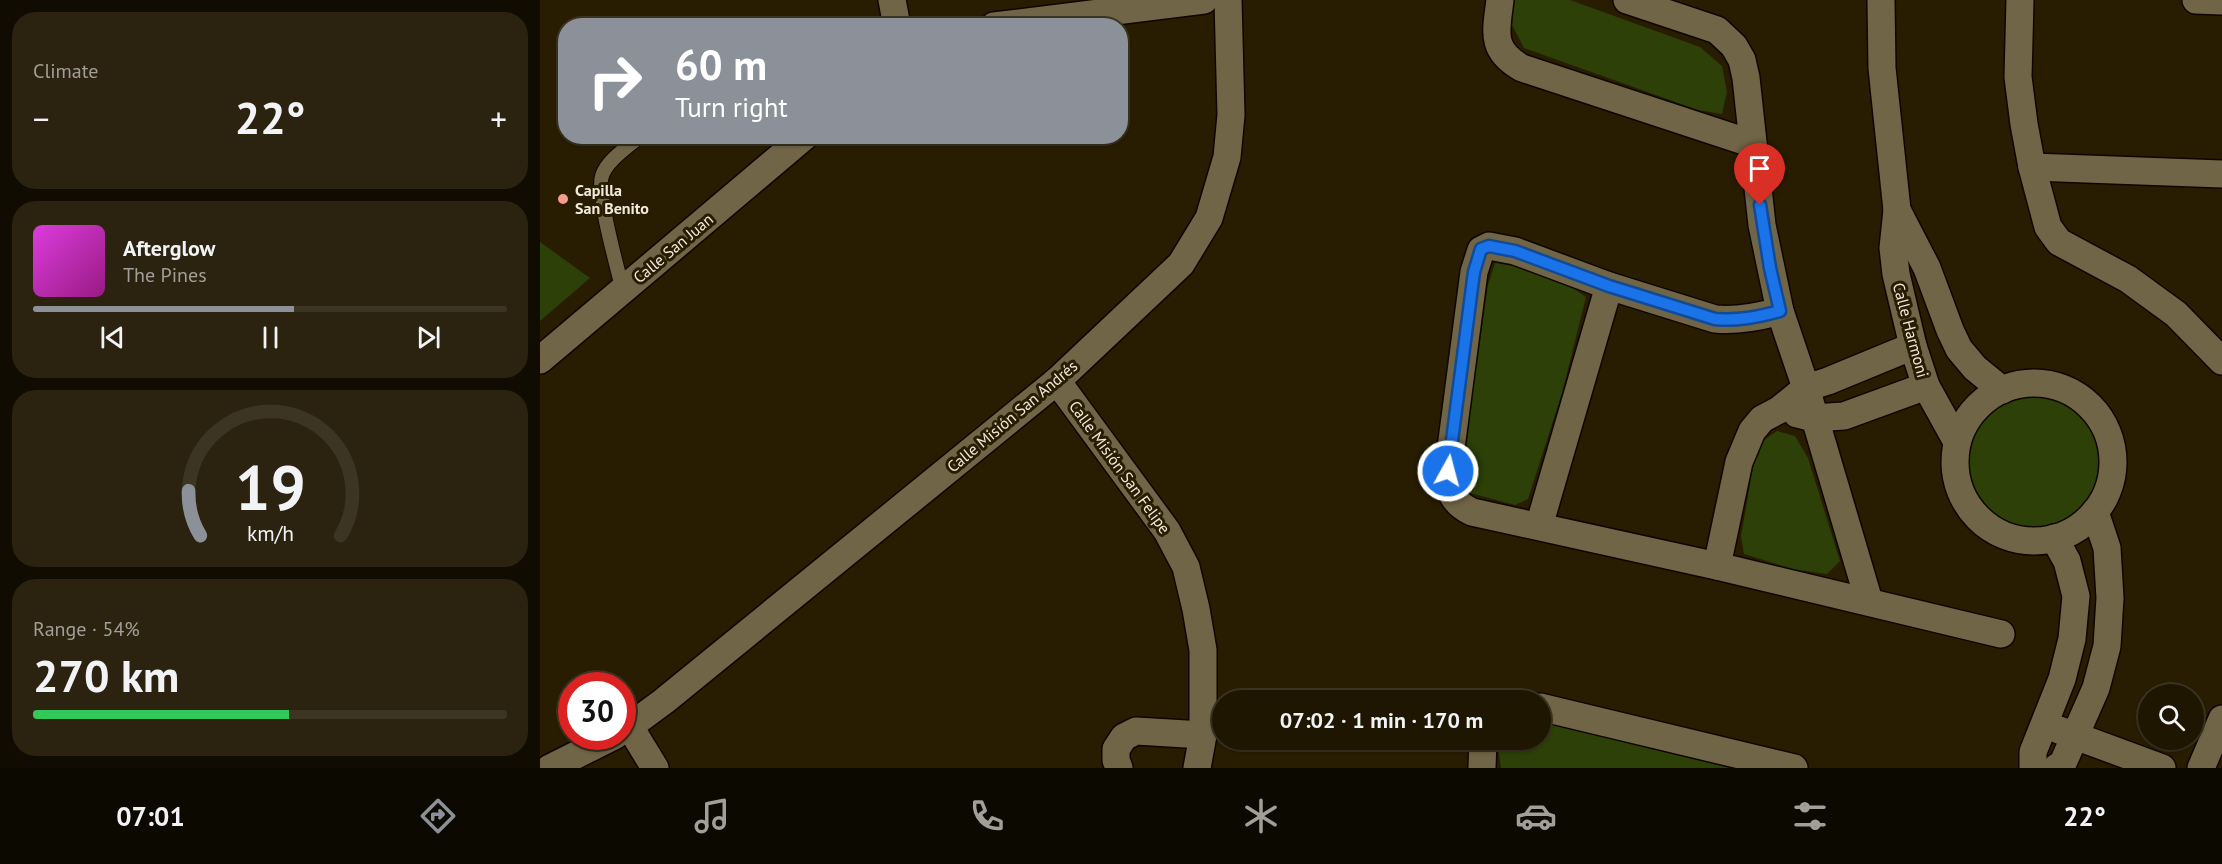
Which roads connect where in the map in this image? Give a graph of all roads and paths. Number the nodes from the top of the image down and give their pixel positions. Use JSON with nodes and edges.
{"nodes":[{"id":1,"x":892,"y":0,"type":"edge"},
{"id":2,"x":1204,"y":0,"type":"edge"},
{"id":3,"x":1228,"y":0,"type":"edge"},
{"id":4,"x":1500,"y":0,"type":"edge"},
{"id":5,"x":1628,"y":0,"type":"edge"},
{"id":6,"x":1881,"y":0,"type":"edge"},
{"id":7,"x":2020,"y":0,"type":"edge"},
{"id":8,"x":2196,"y":0,"type":"edge"},
{"id":9,"x":2222,"y":1,"type":"edge"},
{"id":10,"x":895,"y":18,"type":"edge"},
{"id":11,"x":1059,"y":18,"type":"edge"},
{"id":12,"x":631,"y":144,"type":"edge"},
{"id":13,"x":796,"y":144,"type":"edge"},
{"id":14,"x":1753,"y":144,"type":"junction"},
{"id":15,"x":2032,"y":167,"type":"junction"},
{"id":16,"x":2222,"y":174,"type":"edge"},
{"id":17,"x":1897,"y":210,"type":"junction"},
{"id":18,"x":1609,"y":286,"type":"junction"},
{"id":19,"x":622,"y":291,"type":"junction"},
{"id":20,"x":1780,"y":311,"type":"junction"},
{"id":21,"x":1913,"y":346,"type":"junction"},
{"id":22,"x":540,"y":360,"type":"edge"},
{"id":23,"x":2222,"y":361,"type":"edge"},
{"id":24,"x":1057,"y":381,"type":"junction"},
{"id":25,"x":1926,"y":386,"type":"junction"},
{"id":26,"x":1806,"y":388,"type":"junction"},
{"id":27,"x":2001,"y":390,"type":"junction"},
{"id":28,"x":1779,"y":410,"type":"junction"},
{"id":29,"x":1813,"y":418,"type":"junction"},
{"id":30,"x":1957,"y":442,"type":"junction"},
{"id":31,"x":2095,"y":512,"type":"junction"},
{"id":32,"x":1539,"y":526,"type":"junction"},
{"id":33,"x":2054,"y":538,"type":"junction"},
{"id":34,"x":1717,"y":566,"type":"junction"},
{"id":35,"x":1869,"y":601,"type":"junction"},
{"id":36,"x":2001,"y":634,"type":"dead end"},
{"id":37,"x":1551,"y":710,"type":"edge"},
{"id":38,"x":2222,"y":719,"type":"edge"},
{"id":39,"x":636,"y":721,"type":"edge"},
{"id":40,"x":2045,"y":725,"type":"junction"},
{"id":41,"x":1203,"y":735,"type":"junction"},
{"id":42,"x":2076,"y":735,"type":"junction"},
{"id":43,"x":636,"y":747,"type":"edge"},
{"id":44,"x":586,"y":750,"type":"edge"},
{"id":45,"x":1483,"y":750,"type":"edge"},
{"id":46,"x":2033,"y":760,"type":"edge"},
{"id":47,"x":2066,"y":766,"type":"edge"},
{"id":48,"x":550,"y":768,"type":"edge"},
{"id":49,"x":655,"y":768,"type":"edge"},
{"id":50,"x":1119,"y":768,"type":"edge"},
{"id":51,"x":1197,"y":768,"type":"edge"},
{"id":52,"x":1482,"y":768,"type":"edge"},
{"id":53,"x":1794,"y":768,"type":"edge"},
{"id":54,"x":2162,"y":768,"type":"edge"},
{"id":55,"x":2202,"y":768,"type":"edge"}],
"edges":[{"from":1,"to":10,"type":"street"},
{"from":2,"to":11,"type":"street"},
{"from":3,"to":24,"type":"street","name":"Calle Misión San Andrés"},
{"from":4,"to":14,"type":"street"},
{"from":5,"to":14,"type":"street"},
{"from":6,"to":17,"type":"street","name":"Calle Harmoni"},
{"from":7,"to":15,"type":"street"},
{"from":8,"to":9,"type":"street"},
{"from":12,"to":19,"type":"lane"},
{"from":13,"to":19,"type":"street","name":"Calle San Juan"},
{"from":14,"to":20,"type":"street"},
{"from":15,"to":16,"type":"street"},
{"from":15,"to":23,"type":"street"},
{"from":17,"to":21,"type":"street","name":"Calle Harmoni"},
{"from":17,"to":27,"type":"street","name":"Calle Harmoni"},
{"from":18,"to":20,"type":"street"},
{"from":18,"to":32,"type":"street"},
{"from":18,"to":32,"type":"street"},
{"from":19,"to":22,"type":"street","name":"Calle San Juan"},
{"from":20,"to":26,"type":"street"},
{"from":21,"to":25,"type":"street","name":"Calle Harmoni"},
{"from":21,"to":26,"type":"street"},
{"from":24,"to":39,"type":"street","name":"Calle Misión San Andrés"},
{"from":24,"to":41,"type":"street","name":"Calle Misión San Felipe"},
{"from":25,"to":29,"type":"street"},
{"from":25,"to":30,"type":"street","name":"Calle Harmoni"},
{"from":26,"to":28,"type":"street"},
{"from":26,"to":29,"type":"street"},
{"from":27,"to":30,"type":"street"},
{"from":27,"to":31,"type":"street"},
{"from":28,"to":29,"type":"street"},
{"from":28,"to":34,"type":"street"},
{"from":29,"to":35,"type":"street"},
{"from":30,"to":33,"type":"street"},
{"from":31,"to":33,"type":"street"},
{"from":31,"to":42,"type":"street"},
{"from":32,"to":34,"type":"street"},
{"from":33,"to":40,"type":"street"},
{"from":34,"to":35,"type":"street"},
{"from":35,"to":36,"type":"street"},
{"from":37,"to":53,"type":"street"},
{"from":38,"to":55,"type":"street"},
{"from":40,"to":42,"type":"street"},
{"from":40,"to":46,"type":"street"},
{"from":41,"to":50,"type":"street"},
{"from":41,"to":51,"type":"street","name":"Calle Misión San Felipe"},
{"from":42,"to":47,"type":"street"},
{"from":42,"to":54,"type":"street"},
{"from":43,"to":49,"type":"street"},
{"from":44,"to":48,"type":"street","name":"Calle Misión San Andrés"},
{"from":45,"to":52,"type":"street"},
{"from":46,"to":47,"type":"street"}]}
